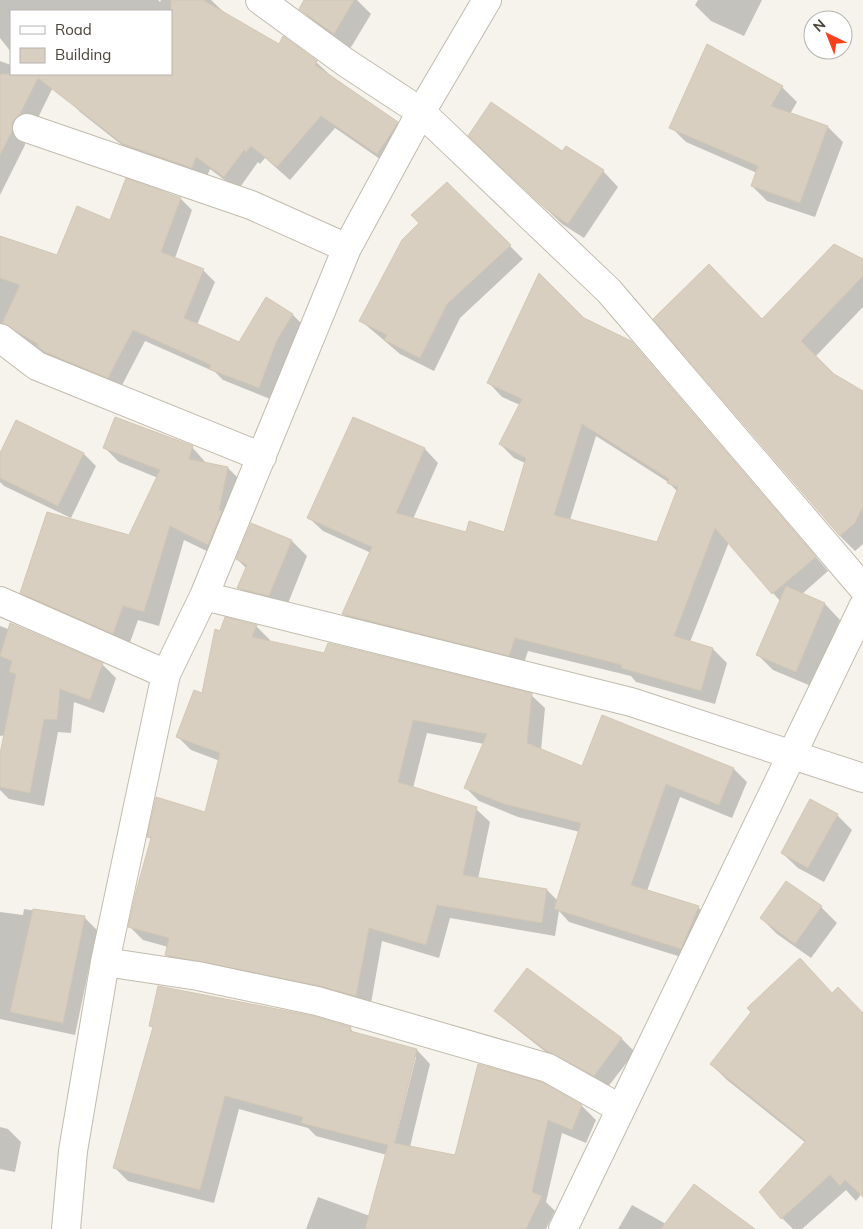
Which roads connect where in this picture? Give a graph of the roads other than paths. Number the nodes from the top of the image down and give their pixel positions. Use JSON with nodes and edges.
{"nodes":[{"id":1,"x":260,"y":0,"type":"edge"},
{"id":2,"x":487,"y":0,"type":"edge"},
{"id":3,"x":421,"y":112,"type":"junction"},
{"id":4,"x":27,"y":128,"type":"dead end"},
{"id":5,"x":347,"y":248,"type":"junction"},
{"id":6,"x":0,"y":338,"type":"edge"},
{"id":7,"x":262,"y":457,"type":"junction"},
{"id":8,"x":863,"y":588,"type":"edge"},
{"id":9,"x":204,"y":596,"type":"junction"},
{"id":10,"x":0,"y":601,"type":"edge"},
{"id":11,"x":863,"y":607,"type":"edge"},
{"id":12,"x":166,"y":674,"type":"junction"},
{"id":13,"x":792,"y":754,"type":"junction"},
{"id":14,"x":863,"y":778,"type":"edge"},
{"id":15,"x":105,"y":962,"type":"junction"},
{"id":16,"x":621,"y":1109,"type":"junction"},
{"id":17,"x":66,"y":1229,"type":"edge"},
{"id":18,"x":563,"y":1229,"type":"edge"}],
"edges":[{"from":1,"to":3,"type":"street"},
{"from":2,"to":3,"type":"street"},
{"from":3,"to":5,"type":"street"},
{"from":3,"to":8,"type":"street"},
{"from":4,"to":5,"type":"street"},
{"from":5,"to":7,"type":"street"},
{"from":6,"to":7,"type":"street"},
{"from":7,"to":9,"type":"street"},
{"from":9,"to":12,"type":"street"},
{"from":9,"to":13,"type":"street"},
{"from":10,"to":12,"type":"street"},
{"from":11,"to":13,"type":"street"},
{"from":12,"to":15,"type":"street"},
{"from":13,"to":14,"type":"street"},
{"from":13,"to":16,"type":"street"},
{"from":15,"to":16,"type":"street"},
{"from":15,"to":17,"type":"street"},
{"from":16,"to":18,"type":"street"}]}
